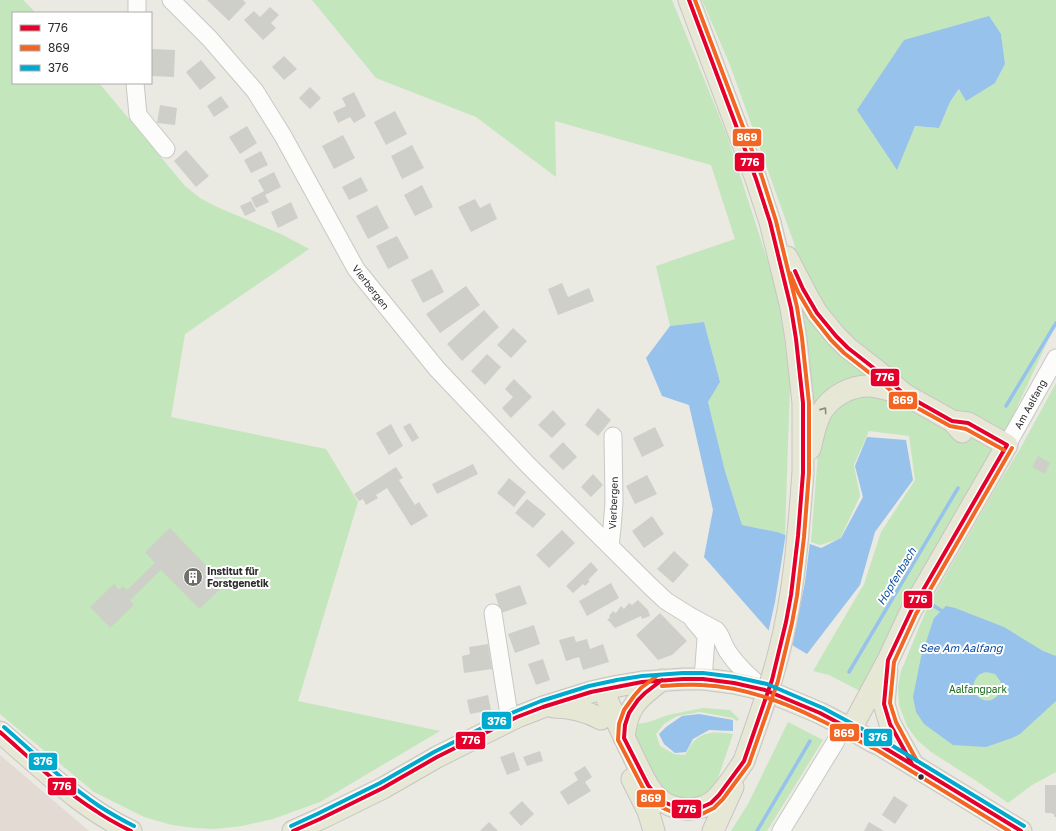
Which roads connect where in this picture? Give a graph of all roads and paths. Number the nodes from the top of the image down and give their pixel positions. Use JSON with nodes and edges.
{"nodes":[{"id":1,"x":137,"y":0,"type":"edge"},
{"id":2,"x":171,"y":0,"type":"edge"},
{"id":3,"x":689,"y":0,"type":"edge"},
{"id":4,"x":137,"y":12,"type":"edge"},
{"id":5,"x":135,"y":84,"type":"edge"},
{"id":6,"x":166,"y":149,"type":"dead end"},
{"id":7,"x":770,"y":222,"type":"junction"},
{"id":8,"x":1056,"y":358,"type":"edge"},
{"id":9,"x":904,"y":394,"type":"junction"},
{"id":10,"x":613,"y":436,"type":"dead end"},
{"id":11,"x":1003,"y":451,"type":"junction"},
{"id":12,"x":803,"y":473,"type":"junction"},
{"id":13,"x":610,"y":546,"type":"junction"},
{"id":14,"x":493,"y":613,"type":"dead end"},
{"id":15,"x":690,"y":616,"type":"junction"},
{"id":16,"x":727,"y":650,"type":"junction"},
{"id":17,"x":888,"y":660,"type":"junction"},
{"id":18,"x":662,"y":680,"type":"junction"},
{"id":19,"x":710,"y":680,"type":"junction"},
{"id":20,"x":597,"y":690,"type":"junction"},
{"id":21,"x":765,"y":690,"type":"junction"},
{"id":22,"x":543,"y":707,"type":"junction"},
{"id":23,"x":601,"y":719,"type":"junction"},
{"id":24,"x":510,"y":721,"type":"junction"},
{"id":25,"x":0,"y":732,"type":"edge"},
{"id":26,"x":844,"y":735,"type":"junction"},
{"id":27,"x":624,"y":738,"type":"junction"},
{"id":28,"x":744,"y":761,"type":"junction"},
{"id":29,"x":912,"y":764,"type":"junction"},
{"id":30,"x":130,"y":831,"type":"edge"},
{"id":31,"x":294,"y":831,"type":"edge"},
{"id":32,"x":654,"y":831,"type":"edge"},
{"id":33,"x":713,"y":831,"type":"edge"},
{"id":34,"x":781,"y":831,"type":"edge"},
{"id":35,"x":1021,"y":831,"type":"edge"}],
"edges":[{"from":1,"to":4,"type":"street"},
{"from":2,"to":13,"type":"street","name":"Vierbergen"},
{"from":3,"to":7,"type":"main road"},
{"from":5,"to":6,"type":"street"},
{"from":7,"to":9,"type":"main road"},
{"from":7,"to":12,"type":"main road"},
{"from":8,"to":11,"type":"street","name":"Am Aalfang"},
{"from":9,"to":11,"type":"main road"},
{"from":12,"to":9,"type":"main road","one_way":true},
{"from":10,"to":13,"type":"street","name":"Vierbergen"},
{"from":11,"to":17,"type":"main road","name":"Am Aalfang"},
{"from":12,"to":28,"type":"main road","bridge":true},
{"from":13,"to":15,"type":"street","name":"Vierbergen"},
{"from":14,"to":24,"type":"street"},
{"from":15,"to":16,"type":"street","name":"Vierbergen"},
{"from":15,"to":19,"type":"street","name":"Vierbergen"},
{"from":16,"to":19,"type":"street"},
{"from":16,"to":21,"type":"street","name":"Vierbergen"},
{"from":17,"to":26,"type":"main road","name":"Am Aalfang"},
{"from":17,"to":29,"type":"main road","name":"Am Aalfang"},
{"from":18,"to":19,"type":"main road"},
{"from":18,"to":20,"type":"main road"},
{"from":18,"to":27,"type":"main road"},
{"from":19,"to":21,"type":"main road"},
{"from":20,"to":22,"type":"main road"},
{"from":20,"to":23,"type":"main road"},
{"from":20,"to":27,"type":"main road"},
{"from":21,"to":26,"type":"main road"},
{"from":22,"to":23,"type":"main road"},
{"from":22,"to":24,"type":"main road"},
{"from":23,"to":32,"type":"main road"},
{"from":24,"to":31,"type":"main road"},
{"from":25,"to":30,"type":"main road"},
{"from":26,"to":29,"type":"main road"},
{"from":26,"to":34,"type":"street"},
{"from":27,"to":28,"type":"main road"},
{"from":28,"to":33,"type":"main road"},
{"from":29,"to":35,"type":"main road"}]}
